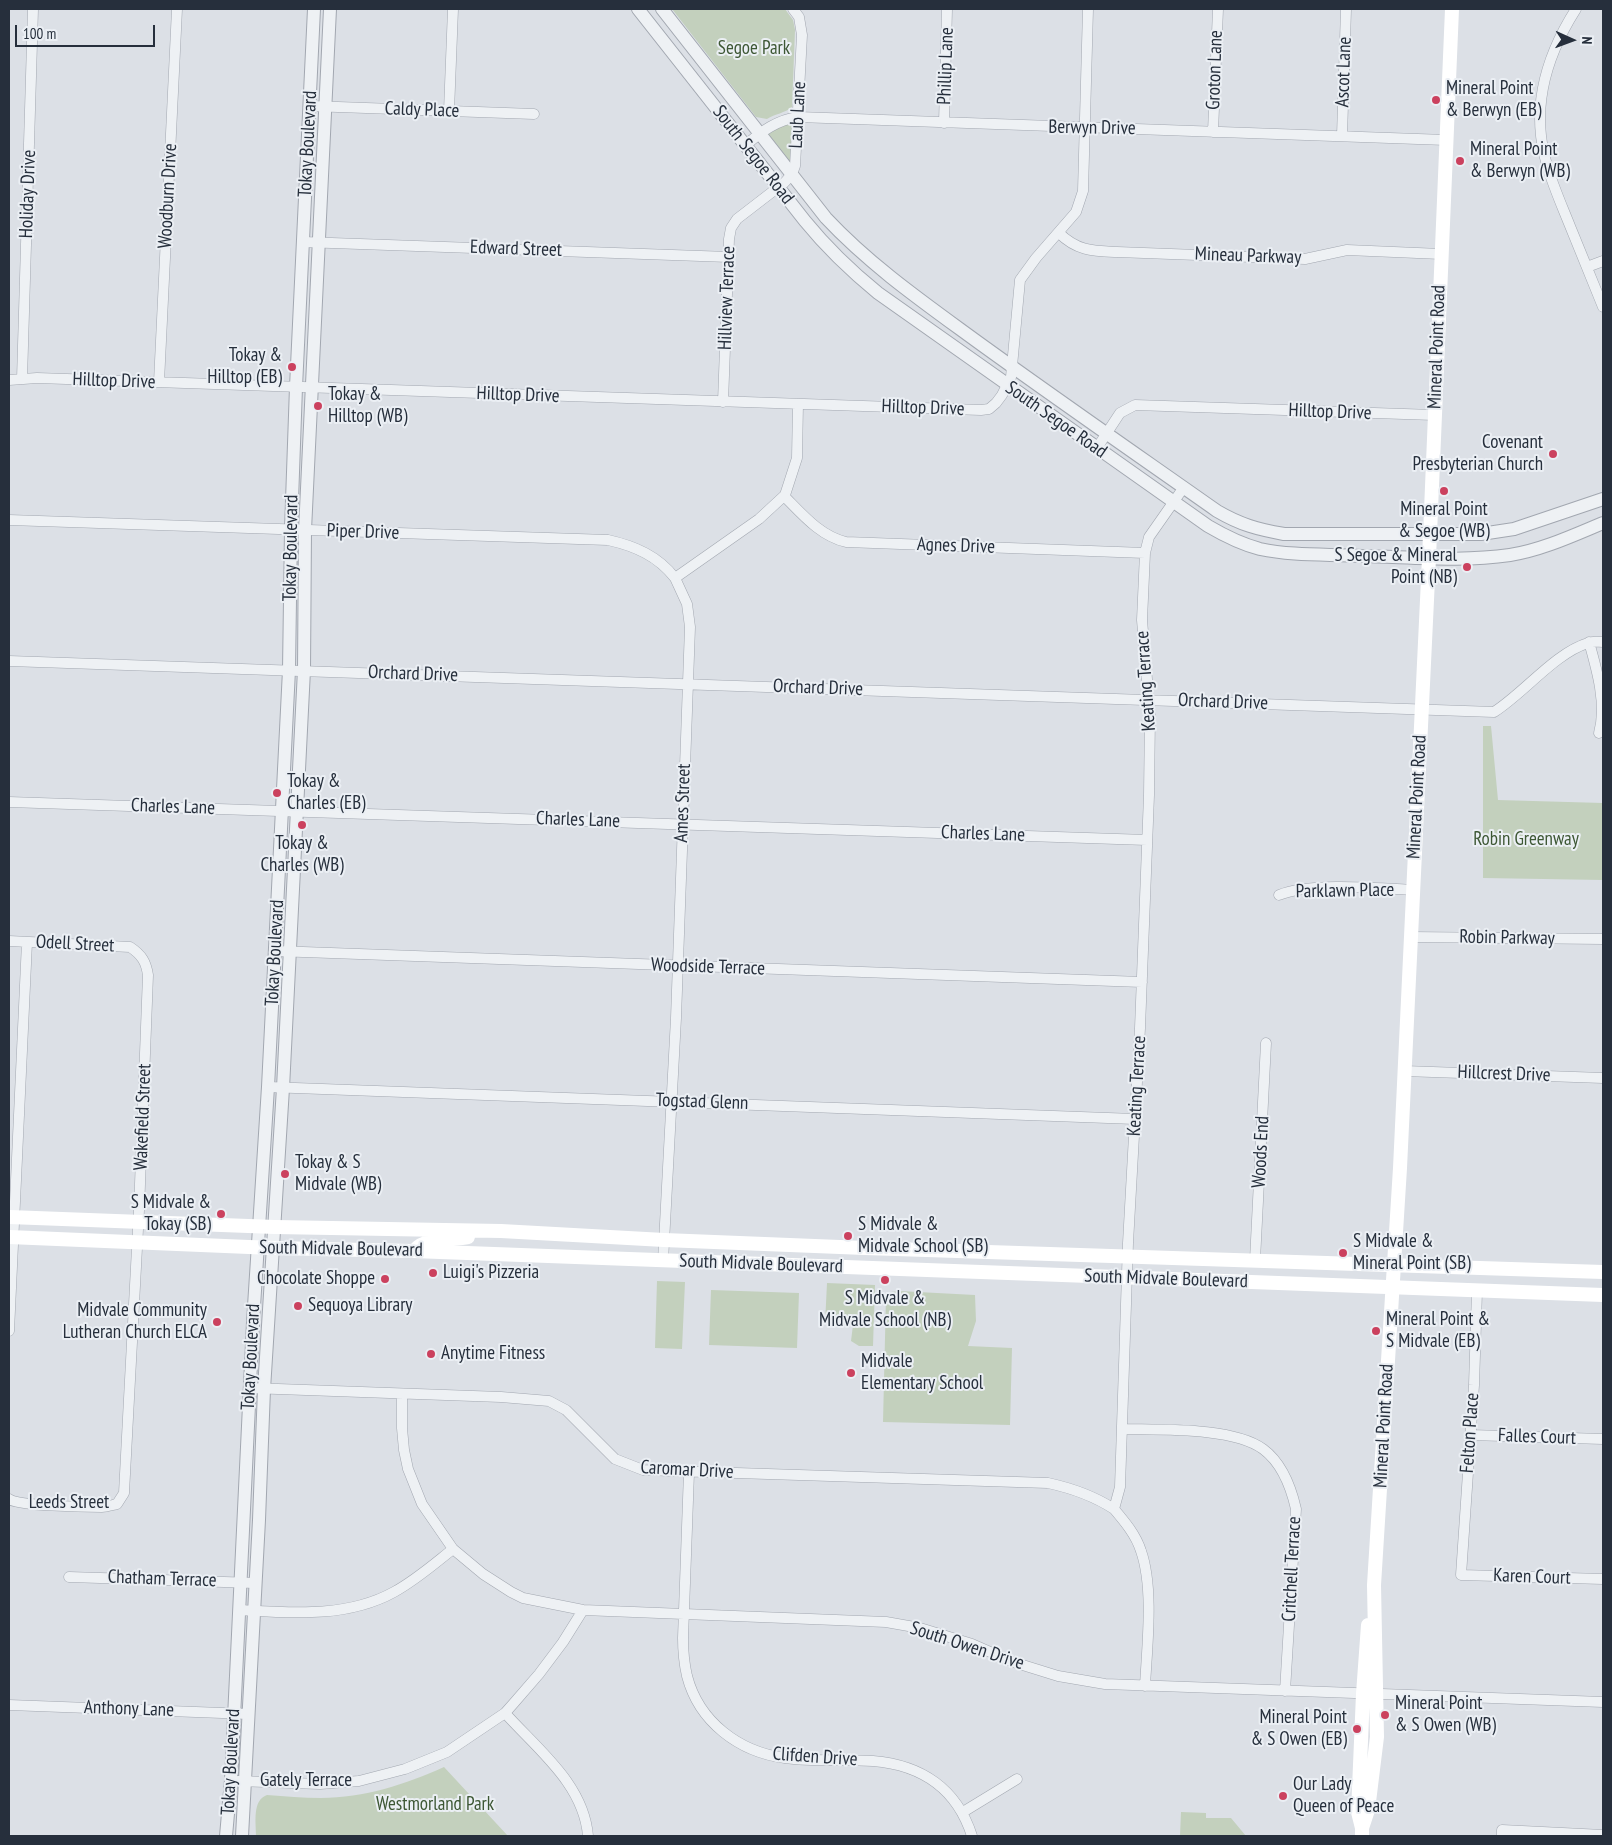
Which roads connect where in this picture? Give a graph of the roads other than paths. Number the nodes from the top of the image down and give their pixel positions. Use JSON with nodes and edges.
{"nodes":[{"id":1,"x":33,"y":9,"type":"edge"},
{"id":2,"x":177,"y":9,"type":"edge"},
{"id":3,"x":314,"y":9,"type":"edge"},
{"id":4,"x":330,"y":9,"type":"edge"},
{"id":5,"x":453,"y":9,"type":"edge"},
{"id":6,"x":638,"y":9,"type":"edge"},
{"id":7,"x":662,"y":9,"type":"edge"},
{"id":8,"x":794,"y":9,"type":"edge"},
{"id":9,"x":947,"y":9,"type":"edge"},
{"id":10,"x":1088,"y":9,"type":"edge"},
{"id":11,"x":1218,"y":9,"type":"edge"},
{"id":12,"x":1346,"y":9,"type":"edge"},
{"id":13,"x":1452,"y":9,"type":"edge"},
{"id":14,"x":1576,"y":9,"type":"edge"},
{"id":15,"x":310,"y":106,"type":"junction"},
{"id":16,"x":326,"y":107,"type":"junction"},
{"id":17,"x":449,"y":111,"type":"junction"},
{"id":18,"x":534,"y":114,"type":"dead end"},
{"id":19,"x":798,"y":118,"type":"junction"},
{"id":20,"x":944,"y":123,"type":"junction"},
{"id":21,"x":1084,"y":128,"type":"junction"},
{"id":22,"x":1213,"y":132,"type":"junction"},
{"id":23,"x":760,"y":133,"type":"junction"},
{"id":24,"x":1342,"y":136,"type":"junction"},
{"id":25,"x":1446,"y":140,"type":"junction"},
{"id":26,"x":746,"y":145,"type":"junction"},
{"id":27,"x":792,"y":174,"type":"junction"},
{"id":28,"x":779,"y":187,"type":"junction"},
{"id":29,"x":1059,"y":233,"type":"junction"},
{"id":30,"x":303,"y":242,"type":"junction"},
{"id":31,"x":319,"y":242,"type":"junction"},
{"id":32,"x":1441,"y":254,"type":"junction"},
{"id":33,"x":729,"y":257,"type":"junction"},
{"id":34,"x":1603,"y":261,"type":"edge"},
{"id":35,"x":1587,"y":267,"type":"junction"},
{"id":36,"x":1602,"y":301,"type":"edge"},
{"id":37,"x":1011,"y":377,"type":"junction"},
{"id":38,"x":22,"y":379,"type":"junction"},
{"id":39,"x":9,"y":380,"type":"edge"},
{"id":40,"x":160,"y":382,"type":"junction"},
{"id":41,"x":296,"y":387,"type":"junction"},
{"id":42,"x":313,"y":388,"type":"junction"},
{"id":43,"x":724,"y":402,"type":"junction"},
{"id":44,"x":798,"y":404,"type":"junction"},
{"id":45,"x":1434,"y":415,"type":"junction"},
{"id":46,"x":1108,"y":433,"type":"junction"},
{"id":47,"x":1097,"y":448,"type":"junction"},
{"id":48,"x":1184,"y":488,"type":"junction"},
{"id":49,"x":784,"y":496,"type":"junction"},
{"id":50,"x":1603,"y":499,"type":"edge"},
{"id":51,"x":1173,"y":502,"type":"junction"},
{"id":52,"x":9,"y":520,"type":"edge"},
{"id":53,"x":1603,"y":523,"type":"edge"},
{"id":54,"x":290,"y":529,"type":"junction"},
{"id":55,"x":305,"y":530,"type":"junction"},
{"id":56,"x":1430,"y":534,"type":"junction"},
{"id":57,"x":1145,"y":553,"type":"junction"},
{"id":58,"x":1429,"y":558,"type":"junction"},
{"id":59,"x":675,"y":578,"type":"junction"},
{"id":60,"x":1589,"y":642,"type":"junction"},
{"id":61,"x":1603,"y":642,"type":"edge"},
{"id":62,"x":9,"y":661,"type":"edge"},
{"id":63,"x":289,"y":670,"type":"junction"},
{"id":64,"x":304,"y":670,"type":"junction"},
{"id":65,"x":688,"y":683,"type":"junction"},
{"id":66,"x":1150,"y":700,"type":"junction"},
{"id":67,"x":1421,"y":709,"type":"junction"},
{"id":68,"x":1599,"y":733,"type":"dead end"},
{"id":69,"x":9,"y":802,"type":"edge"},
{"id":70,"x":282,"y":810,"type":"junction"},
{"id":71,"x":297,"y":811,"type":"junction"},
{"id":72,"x":682,"y":824,"type":"junction"},
{"id":73,"x":1147,"y":840,"type":"junction"},
{"id":74,"x":1412,"y":890,"type":"junction"},
{"id":75,"x":1279,"y":895,"type":"dead end"},
{"id":76,"x":1410,"y":937,"type":"junction"},
{"id":77,"x":1603,"y":939,"type":"edge"},
{"id":78,"x":9,"y":942,"type":"edge"},
{"id":79,"x":27,"y":942,"type":"junction"},
{"id":80,"x":275,"y":951,"type":"junction"},
{"id":81,"x":290,"y":952,"type":"junction"},
{"id":82,"x":139,"y":953,"type":"joint"},
{"id":83,"x":678,"y":966,"type":"junction"},
{"id":84,"x":1142,"y":982,"type":"junction"},
{"id":85,"x":1266,"y":1043,"type":"dead end"},
{"id":86,"x":1404,"y":1071,"type":"junction"},
{"id":87,"x":1603,"y":1078,"type":"edge"},
{"id":88,"x":268,"y":1087,"type":"junction"},
{"id":89,"x":283,"y":1088,"type":"junction"},
{"id":90,"x":671,"y":1101,"type":"junction"},
{"id":91,"x":1135,"y":1119,"type":"junction"},
{"id":92,"x":11,"y":1217,"type":"edge"},
{"id":93,"x":138,"y":1222,"type":"junction"},
{"id":94,"x":260,"y":1226,"type":"junction"},
{"id":95,"x":275,"y":1227,"type":"junction"},
{"id":96,"x":501,"y":1231,"type":"junction"},
{"id":97,"x":11,"y":1237,"type":"edge"},
{"id":98,"x":664,"y":1240,"type":"junction"},
{"id":99,"x":137,"y":1242,"type":"junction"},
{"id":100,"x":258,"y":1248,"type":"junction"},
{"id":101,"x":273,"y":1248,"type":"junction"},
{"id":102,"x":414,"y":1251,"type":"junction"},
{"id":103,"x":1128,"y":1257,"type":"junction"},
{"id":104,"x":1255,"y":1260,"type":"junction"},
{"id":105,"x":663,"y":1261,"type":"junction"},
{"id":106,"x":1394,"y":1265,"type":"junction"},
{"id":107,"x":1603,"y":1272,"type":"edge"},
{"id":108,"x":1127,"y":1278,"type":"junction"},
{"id":109,"x":1392,"y":1287,"type":"junction"},
{"id":110,"x":1477,"y":1292,"type":"junction"},
{"id":111,"x":1603,"y":1295,"type":"edge"},
{"id":112,"x":9,"y":1331,"type":"edge"},
{"id":113,"x":250,"y":1388,"type":"junction"},
{"id":114,"x":264,"y":1389,"type":"junction"},
{"id":115,"x":402,"y":1394,"type":"junction"},
{"id":116,"x":1122,"y":1429,"type":"junction"},
{"id":117,"x":1470,"y":1435,"type":"junction"},
{"id":118,"x":1603,"y":1439,"type":"edge"},
{"id":119,"x":689,"y":1472,"type":"junction"},
{"id":120,"x":124,"y":1493,"type":"joint"},
{"id":121,"x":9,"y":1499,"type":"edge"},
{"id":122,"x":1114,"y":1509,"type":"junction"},
{"id":123,"x":453,"y":1549,"type":"junction"},
{"id":124,"x":1461,"y":1575,"type":"joint"},
{"id":125,"x":69,"y":1576,"type":"dead end"},
{"id":126,"x":1603,"y":1579,"type":"edge"},
{"id":127,"x":240,"y":1582,"type":"junction"},
{"id":128,"x":255,"y":1583,"type":"junction"},
{"id":129,"x":1374,"y":1585,"type":"junction"},
{"id":130,"x":240,"y":1610,"type":"junction"},
{"id":131,"x":583,"y":1610,"type":"junction"},
{"id":132,"x":254,"y":1611,"type":"junction"},
{"id":133,"x":684,"y":1613,"type":"junction"},
{"id":134,"x":1145,"y":1686,"type":"junction"},
{"id":135,"x":1286,"y":1691,"type":"junction"},
{"id":136,"x":1362,"y":1694,"type":"junction"},
{"id":137,"x":1377,"y":1695,"type":"junction"},
{"id":138,"x":1603,"y":1702,"type":"edge"},
{"id":139,"x":9,"y":1705,"type":"edge"},
{"id":140,"x":234,"y":1713,"type":"junction"},
{"id":141,"x":504,"y":1713,"type":"junction"},
{"id":142,"x":249,"y":1714,"type":"junction"},
{"id":143,"x":1017,"y":1778,"type":"dead end"},
{"id":144,"x":231,"y":1780,"type":"junction"},
{"id":145,"x":245,"y":1781,"type":"junction"},
{"id":146,"x":963,"y":1812,"type":"junction"},
{"id":147,"x":1362,"y":1832,"type":"edge"},
{"id":148,"x":1502,"y":1833,"type":"edge"},
{"id":149,"x":1603,"y":1835,"type":"edge"},
{"id":150,"x":226,"y":1836,"type":"edge"},
{"id":151,"x":242,"y":1836,"type":"edge"},
{"id":152,"x":588,"y":1836,"type":"edge"},
{"id":153,"x":972,"y":1836,"type":"edge"}],
"edges":[{"from":1,"to":38,"type":"street","name":"Holiday Drive"},
{"from":2,"to":40,"type":"street","name":"Woodburn Drive"},
{"from":3,"to":15,"type":"street","name":"Tokay Boulevard"},
{"from":4,"to":16,"type":"street","name":"Tokay Boulevard"},
{"from":5,"to":17,"type":"street"},
{"from":6,"to":26,"type":"street","name":"South Segoe Road"},
{"from":7,"to":23,"type":"street","name":"South Segoe Road"},
{"from":8,"to":19,"type":"street","name":"Laub Lane"},
{"from":9,"to":20,"type":"street","name":"Phillip Lane"},
{"from":10,"to":21,"type":"street"},
{"from":11,"to":22,"type":"street","name":"Groton Lane"},
{"from":12,"to":24,"type":"street","name":"Ascot Lane"},
{"from":13,"to":25,"type":"main road","name":"Mineral Point Road"},
{"from":14,"to":35,"type":"street"},
{"from":15,"to":16,"type":"street","name":"Caldy Place"},
{"from":15,"to":30,"type":"street","name":"Tokay Boulevard"},
{"from":16,"to":17,"type":"street","name":"Caldy Place"},
{"from":16,"to":31,"type":"street","name":"Tokay Boulevard"},
{"from":17,"to":18,"type":"street","name":"Caldy Place"},
{"from":19,"to":20,"type":"street","name":"Berwyn Drive"},
{"from":19,"to":23,"type":"street","name":"Berwyn Drive"},
{"from":19,"to":27,"type":"street","name":"Laub Lane"},
{"from":20,"to":21,"type":"street","name":"Berwyn Drive"},
{"from":21,"to":22,"type":"street","name":"Berwyn Drive"},
{"from":21,"to":29,"type":"street"},
{"from":22,"to":24,"type":"street","name":"Berwyn Drive"},
{"from":23,"to":26,"type":"street","name":"Berwyn Drive"},
{"from":23,"to":27,"type":"street","name":"South Segoe Road"},
{"from":24,"to":25,"type":"street","name":"Berwyn Drive"},
{"from":25,"to":32,"type":"main road","name":"Mineral Point Road"},
{"from":26,"to":28,"type":"street","name":"South Segoe Road"},
{"from":27,"to":28,"type":"street","name":"Laub Lane"},
{"from":27,"to":37,"type":"street","name":"South Segoe Road"},
{"from":28,"to":33,"type":"street","name":"Hillview Terrace"},
{"from":28,"to":37,"type":"street","name":"South Segoe Road"},
{"from":29,"to":32,"type":"street","name":"Mineau Parkway"},
{"from":29,"to":37,"type":"street"},
{"from":30,"to":31,"type":"street","name":"Edward Street"},
{"from":30,"to":41,"type":"street","name":"Tokay Boulevard"},
{"from":31,"to":33,"type":"street","name":"Edward Street"},
{"from":31,"to":42,"type":"street","name":"Tokay Boulevard"},
{"from":32,"to":45,"type":"main road","name":"Mineral Point Road"},
{"from":33,"to":43,"type":"street","name":"Hillview Terrace"},
{"from":34,"to":35,"type":"street"},
{"from":35,"to":36,"type":"street"},
{"from":37,"to":44,"type":"street","name":"Hilltop Drive"},
{"from":37,"to":46,"type":"street","name":"South Segoe Road"},
{"from":37,"to":47,"type":"street","name":"South Segoe Road"},
{"from":38,"to":39,"type":"street","name":"Hilltop Drive"},
{"from":38,"to":40,"type":"street","name":"Hilltop Drive"},
{"from":40,"to":41,"type":"street","name":"Hilltop Drive"},
{"from":41,"to":42,"type":"street","name":"Hilltop Drive"},
{"from":41,"to":54,"type":"street","name":"Tokay Boulevard"},
{"from":42,"to":43,"type":"street","name":"Hilltop Drive"},
{"from":42,"to":55,"type":"street","name":"Tokay Boulevard"},
{"from":43,"to":44,"type":"street","name":"Hilltop Drive"},
{"from":44,"to":49,"type":"street"},
{"from":45,"to":46,"type":"street","name":"Hilltop Drive"},
{"from":45,"to":56,"type":"main road","name":"Mineral Point Road"},
{"from":46,"to":47,"type":"street","name":"Hilltop Drive"},
{"from":46,"to":48,"type":"street","name":"South Segoe Road"},
{"from":47,"to":51,"type":"street","name":"South Segoe Road"},
{"from":48,"to":51,"type":"street","name":"Keating Terrace"},
{"from":48,"to":56,"type":"street","name":"South Segoe Road"},
{"from":49,"to":57,"type":"street","name":"Agnes Drive"},
{"from":49,"to":59,"type":"street"},
{"from":50,"to":56,"type":"street","name":"South Segoe Road"},
{"from":51,"to":57,"type":"street","name":"Keating Terrace"},
{"from":51,"to":58,"type":"street","name":"South Segoe Road"},
{"from":52,"to":54,"type":"street","name":"Piper Drive"},
{"from":53,"to":58,"type":"street","name":"South Segoe Road"},
{"from":54,"to":55,"type":"street","name":"Piper Drive"},
{"from":54,"to":63,"type":"street","name":"Tokay Boulevard"},
{"from":55,"to":59,"type":"street","name":"Piper Drive"},
{"from":55,"to":64,"type":"street","name":"Tokay Boulevard"},
{"from":56,"to":58,"type":"main road","name":"Mineral Point Road"},
{"from":57,"to":66,"type":"street","name":"Keating Terrace"},
{"from":58,"to":67,"type":"main road","name":"Mineral Point Road"},
{"from":59,"to":65,"type":"street","name":"Ames Street"},
{"from":60,"to":61,"type":"street","name":"Orchard Drive"},
{"from":60,"to":67,"type":"street","name":"Orchard Drive"},
{"from":60,"to":68,"type":"street"},
{"from":62,"to":63,"type":"street","name":"Orchard Drive"},
{"from":63,"to":64,"type":"street","name":"Orchard Drive"},
{"from":63,"to":70,"type":"street","name":"Tokay Boulevard"},
{"from":64,"to":65,"type":"street","name":"Orchard Drive"},
{"from":64,"to":71,"type":"street","name":"Tokay Boulevard"},
{"from":65,"to":66,"type":"street","name":"Orchard Drive"},
{"from":65,"to":72,"type":"street","name":"Ames Street"},
{"from":66,"to":67,"type":"street","name":"Orchard Drive"},
{"from":66,"to":73,"type":"street","name":"Keating Terrace"},
{"from":67,"to":74,"type":"main road","name":"Mineral Point Road"},
{"from":69,"to":70,"type":"street","name":"Charles Lane"},
{"from":70,"to":71,"type":"street","name":"Charles Lane"},
{"from":70,"to":80,"type":"street","name":"Tokay Boulevard"},
{"from":71,"to":72,"type":"street","name":"Charles Lane"},
{"from":71,"to":81,"type":"street","name":"Tokay Boulevard"},
{"from":72,"to":73,"type":"street","name":"Charles Lane"},
{"from":72,"to":83,"type":"street","name":"Ames Street"},
{"from":73,"to":84,"type":"street","name":"Keating Terrace"},
{"from":74,"to":75,"type":"street","name":"Parklawn Place"},
{"from":74,"to":76,"type":"main road","name":"Mineral Point Road"},
{"from":76,"to":77,"type":"street","name":"Robin Parkway"},
{"from":76,"to":86,"type":"main road","name":"Mineral Point Road"},
{"from":78,"to":79,"type":"street","name":"Odell Street"},
{"from":79,"to":82,"type":"street","name":"Odell Street"},
{"from":79,"to":92,"type":"street"},
{"from":80,"to":81,"type":"street","name":"Woodside Terrace"},
{"from":80,"to":88,"type":"street","name":"Tokay Boulevard"},
{"from":81,"to":83,"type":"street","name":"Woodside Terrace"},
{"from":81,"to":89,"type":"street","name":"Tokay Boulevard"},
{"from":82,"to":93,"type":"street","name":"Wakefield Street"},
{"from":83,"to":84,"type":"street","name":"Woodside Terrace"},
{"from":83,"to":90,"type":"street","name":"Ames Street"},
{"from":84,"to":91,"type":"street","name":"Keating Terrace"},
{"from":85,"to":104,"type":"street","name":"Woods End"},
{"from":86,"to":87,"type":"street","name":"Hillcrest Drive"},
{"from":86,"to":106,"type":"main road","name":"Mineral Point Road"},
{"from":88,"to":89,"type":"street","name":"Togstad Glenn"},
{"from":88,"to":94,"type":"street","name":"Tokay Boulevard"},
{"from":89,"to":90,"type":"street","name":"Togstad Glenn"},
{"from":89,"to":95,"type":"street","name":"Tokay Boulevard"},
{"from":90,"to":91,"type":"street","name":"Togstad Glenn"},
{"from":90,"to":98,"type":"street","name":"Ames Street"},
{"from":91,"to":103,"type":"street","name":"Keating Terrace"},
{"from":92,"to":93,"type":"main road","name":"South Midvale Boulevard"},
{"from":92,"to":97,"type":"street"},
{"from":93,"to":94,"type":"main road","name":"South Midvale Boulevard"},
{"from":93,"to":99,"type":"street","name":"Wakefield Street"},
{"from":94,"to":95,"type":"main road","name":"South Midvale Boulevard"},
{"from":94,"to":100,"type":"street","name":"Tokay Boulevard"},
{"from":95,"to":96,"type":"main road","name":"South Midvale Boulevard"},
{"from":95,"to":101,"type":"street","name":"Tokay Boulevard"},
{"from":96,"to":98,"type":"main road","name":"South Midvale Boulevard"},
{"from":96,"to":102,"type":"main road"},
{"from":97,"to":99,"type":"main road","name":"South Midvale Boulevard"},
{"from":97,"to":112,"type":"street"},
{"from":98,"to":103,"type":"main road","name":"South Midvale Boulevard"},
{"from":98,"to":105,"type":"street","name":"Ames Street"},
{"from":99,"to":100,"type":"main road","name":"South Midvale Boulevard"},
{"from":99,"to":120,"type":"street","name":"Wakefield Street"},
{"from":100,"to":101,"type":"main road","name":"South Midvale Boulevard"},
{"from":100,"to":113,"type":"street","name":"Tokay Boulevard"},
{"from":101,"to":102,"type":"main road","name":"South Midvale Boulevard"},
{"from":101,"to":114,"type":"street","name":"Tokay Boulevard"},
{"from":102,"to":105,"type":"main road","name":"South Midvale Boulevard"},
{"from":103,"to":104,"type":"main road","name":"South Midvale Boulevard"},
{"from":103,"to":108,"type":"street","name":"Keating Terrace"},
{"from":104,"to":106,"type":"main road","name":"South Midvale Boulevard"},
{"from":105,"to":108,"type":"main road","name":"South Midvale Boulevard"},
{"from":106,"to":107,"type":"main road","name":"South Midvale Boulevard"},
{"from":106,"to":109,"type":"main road","name":"Mineral Point Road"},
{"from":108,"to":109,"type":"main road","name":"South Midvale Boulevard"},
{"from":108,"to":116,"type":"street","name":"Keating Terrace"},
{"from":109,"to":110,"type":"main road","name":"South Midvale Boulevard"},
{"from":109,"to":129,"type":"main road","name":"Mineral Point Road"},
{"from":110,"to":111,"type":"main road","name":"South Midvale Boulevard"},
{"from":110,"to":117,"type":"street","name":"Felton Place"},
{"from":113,"to":114,"type":"street","name":"Caromar Drive"},
{"from":113,"to":127,"type":"street","name":"Tokay Boulevard"},
{"from":114,"to":115,"type":"street","name":"Caromar Drive"},
{"from":114,"to":128,"type":"street","name":"Tokay Boulevard"},
{"from":115,"to":119,"type":"street","name":"Caromar Drive"},
{"from":115,"to":123,"type":"street","name":"South Owen Drive"},
{"from":116,"to":122,"type":"street","name":"Keating Terrace"},
{"from":116,"to":135,"type":"street","name":"Critchell Terrace"},
{"from":117,"to":118,"type":"street","name":"Falles Court"},
{"from":117,"to":124,"type":"street","name":"Felton Place"},
{"from":119,"to":122,"type":"street","name":"Caromar Drive"},
{"from":119,"to":133,"type":"street","name":"Clifden Drive"},
{"from":120,"to":121,"type":"street","name":"Leeds Street"},
{"from":122,"to":134,"type":"street"},
{"from":123,"to":131,"type":"street","name":"South Owen Drive"},
{"from":123,"to":132,"type":"street"},
{"from":124,"to":126,"type":"street","name":"Karen Court"},
{"from":125,"to":127,"type":"street","name":"Chatham Terrace"},
{"from":127,"to":128,"type":"street","name":"Chatham Terrace"},
{"from":127,"to":130,"type":"street","name":"Tokay Boulevard"},
{"from":128,"to":132,"type":"street","name":"Tokay Boulevard"},
{"from":129,"to":136,"type":"main road","name":"Mineral Point Road"},
{"from":129,"to":137,"type":"main road","name":"Mineral Point Road"},
{"from":130,"to":132,"type":"street"},
{"from":130,"to":140,"type":"street","name":"Tokay Boulevard"},
{"from":131,"to":133,"type":"street","name":"South Owen Drive"},
{"from":131,"to":141,"type":"street","name":"Gately Terrace"},
{"from":132,"to":142,"type":"street","name":"Tokay Boulevard"},
{"from":133,"to":134,"type":"street","name":"South Owen Drive"},
{"from":133,"to":146,"type":"street","name":"Clifden Drive"},
{"from":134,"to":135,"type":"street","name":"South Owen Drive"},
{"from":135,"to":136,"type":"street","name":"South Owen Drive"},
{"from":136,"to":137,"type":"street","name":"South Owen Drive"},
{"from":136,"to":147,"type":"main road","name":"Mineral Point Road"},
{"from":137,"to":138,"type":"street","name":"South Owen Drive"},
{"from":137,"to":147,"type":"main road","name":"Mineral Point Road"},
{"from":139,"to":140,"type":"street","name":"Anthony Lane"},
{"from":140,"to":142,"type":"street","name":"Anthony Lane"},
{"from":140,"to":144,"type":"street","name":"Tokay Boulevard"},
{"from":141,"to":145,"type":"street","name":"Gately Terrace"},
{"from":141,"to":152,"type":"street"},
{"from":142,"to":145,"type":"street","name":"Tokay Boulevard"},
{"from":143,"to":146,"type":"street"},
{"from":144,"to":145,"type":"street","name":"Gately Terrace"},
{"from":144,"to":150,"type":"street","name":"Tokay Boulevard"},
{"from":145,"to":151,"type":"street","name":"Tokay Boulevard"},
{"from":146,"to":153,"type":"street","name":"Clifden Drive"},
{"from":148,"to":149,"type":"street"}]}
